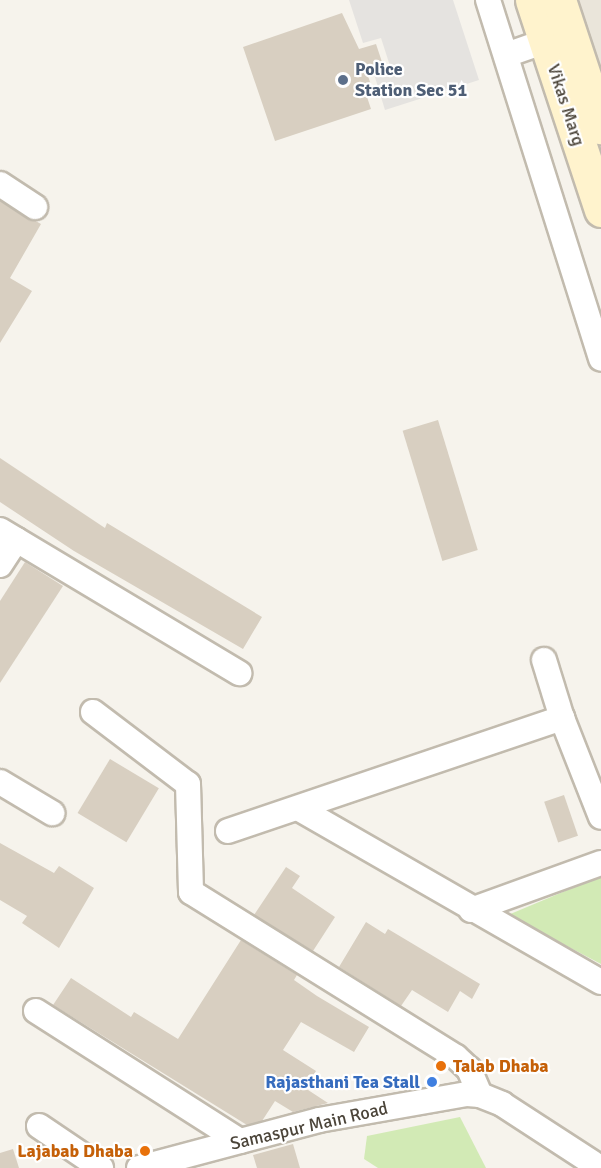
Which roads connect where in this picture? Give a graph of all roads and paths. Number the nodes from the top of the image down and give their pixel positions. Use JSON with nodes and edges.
{"nodes":[{"id":1,"x":488,"y":0,"type":"edge"},
{"id":2,"x":532,"y":0,"type":"edge"},
{"id":3,"x":559,"y":0,"type":"edge"},
{"id":4,"x":557,"y":37,"type":"junction"},
{"id":5,"x":506,"y":55,"type":"junction"},
{"id":6,"x":601,"y":127,"type":"edge"},
{"id":7,"x":0,"y":183,"type":"edge"},
{"id":8,"x":35,"y":207,"type":"dead end"},
{"id":9,"x":601,"y":210,"type":"edge"},
{"id":10,"x":601,"y":359,"type":"edge"},
{"id":11,"x":8,"y":535,"type":"edge"},
{"id":12,"x":0,"y":565,"type":"edge"},
{"id":13,"x":544,"y":660,"type":"dead end"},
{"id":14,"x":239,"y":673,"type":"dead end"},
{"id":15,"x":93,"y":712,"type":"dead end"},
{"id":16,"x":562,"y":718,"type":"junction"},
{"id":17,"x":0,"y":782,"type":"edge"},
{"id":18,"x":298,"y":808,"type":"junction"},
{"id":19,"x":52,"y":813,"type":"dead end"},
{"id":20,"x":601,"y":817,"type":"edge"},
{"id":21,"x":228,"y":831,"type":"dead end"},
{"id":22,"x":601,"y":863,"type":"edge"},
{"id":23,"x":471,"y":910,"type":"junction"},
{"id":24,"x":601,"y":982,"type":"edge"},
{"id":25,"x":36,"y":1011,"type":"dead end"},
{"id":26,"x":480,"y":1095,"type":"junction"},
{"id":27,"x":39,"y":1126,"type":"dead end"},
{"id":28,"x":240,"y":1142,"type":"junction"},
{"id":29,"x":591,"y":1164,"type":"edge"},
{"id":30,"x":101,"y":1168,"type":"edge"},
{"id":31,"x":139,"y":1168,"type":"edge"}],
"edges":[{"from":1,"to":5,"type":"street"},
{"from":2,"to":4,"type":"main road","name":"Vikas Marg"},
{"from":3,"to":4,"type":"main road","name":"Vikas Marg"},
{"from":4,"to":5,"type":"street"},
{"from":4,"to":6,"type":"main road","name":"Vikas Marg"},
{"from":4,"to":9,"type":"main road","name":"Vikas Marg"},
{"from":5,"to":10,"type":"street"},
{"from":7,"to":8,"type":"street"},
{"from":11,"to":12,"type":"street"},
{"from":11,"to":14,"type":"street"},
{"from":13,"to":16,"type":"street"},
{"from":15,"to":26,"type":"street"},
{"from":16,"to":18,"type":"street"},
{"from":16,"to":20,"type":"street"},
{"from":17,"to":19,"type":"street"},
{"from":18,"to":21,"type":"street"},
{"from":18,"to":23,"type":"street"},
{"from":22,"to":23,"type":"street"},
{"from":23,"to":24,"type":"street"},
{"from":25,"to":28,"type":"street"},
{"from":26,"to":28,"type":"street","name":"Samaspur Main Road"},
{"from":26,"to":29,"type":"street"},
{"from":27,"to":30,"type":"street"},
{"from":28,"to":31,"type":"street","name":"Samaspur Main Road"}]}
